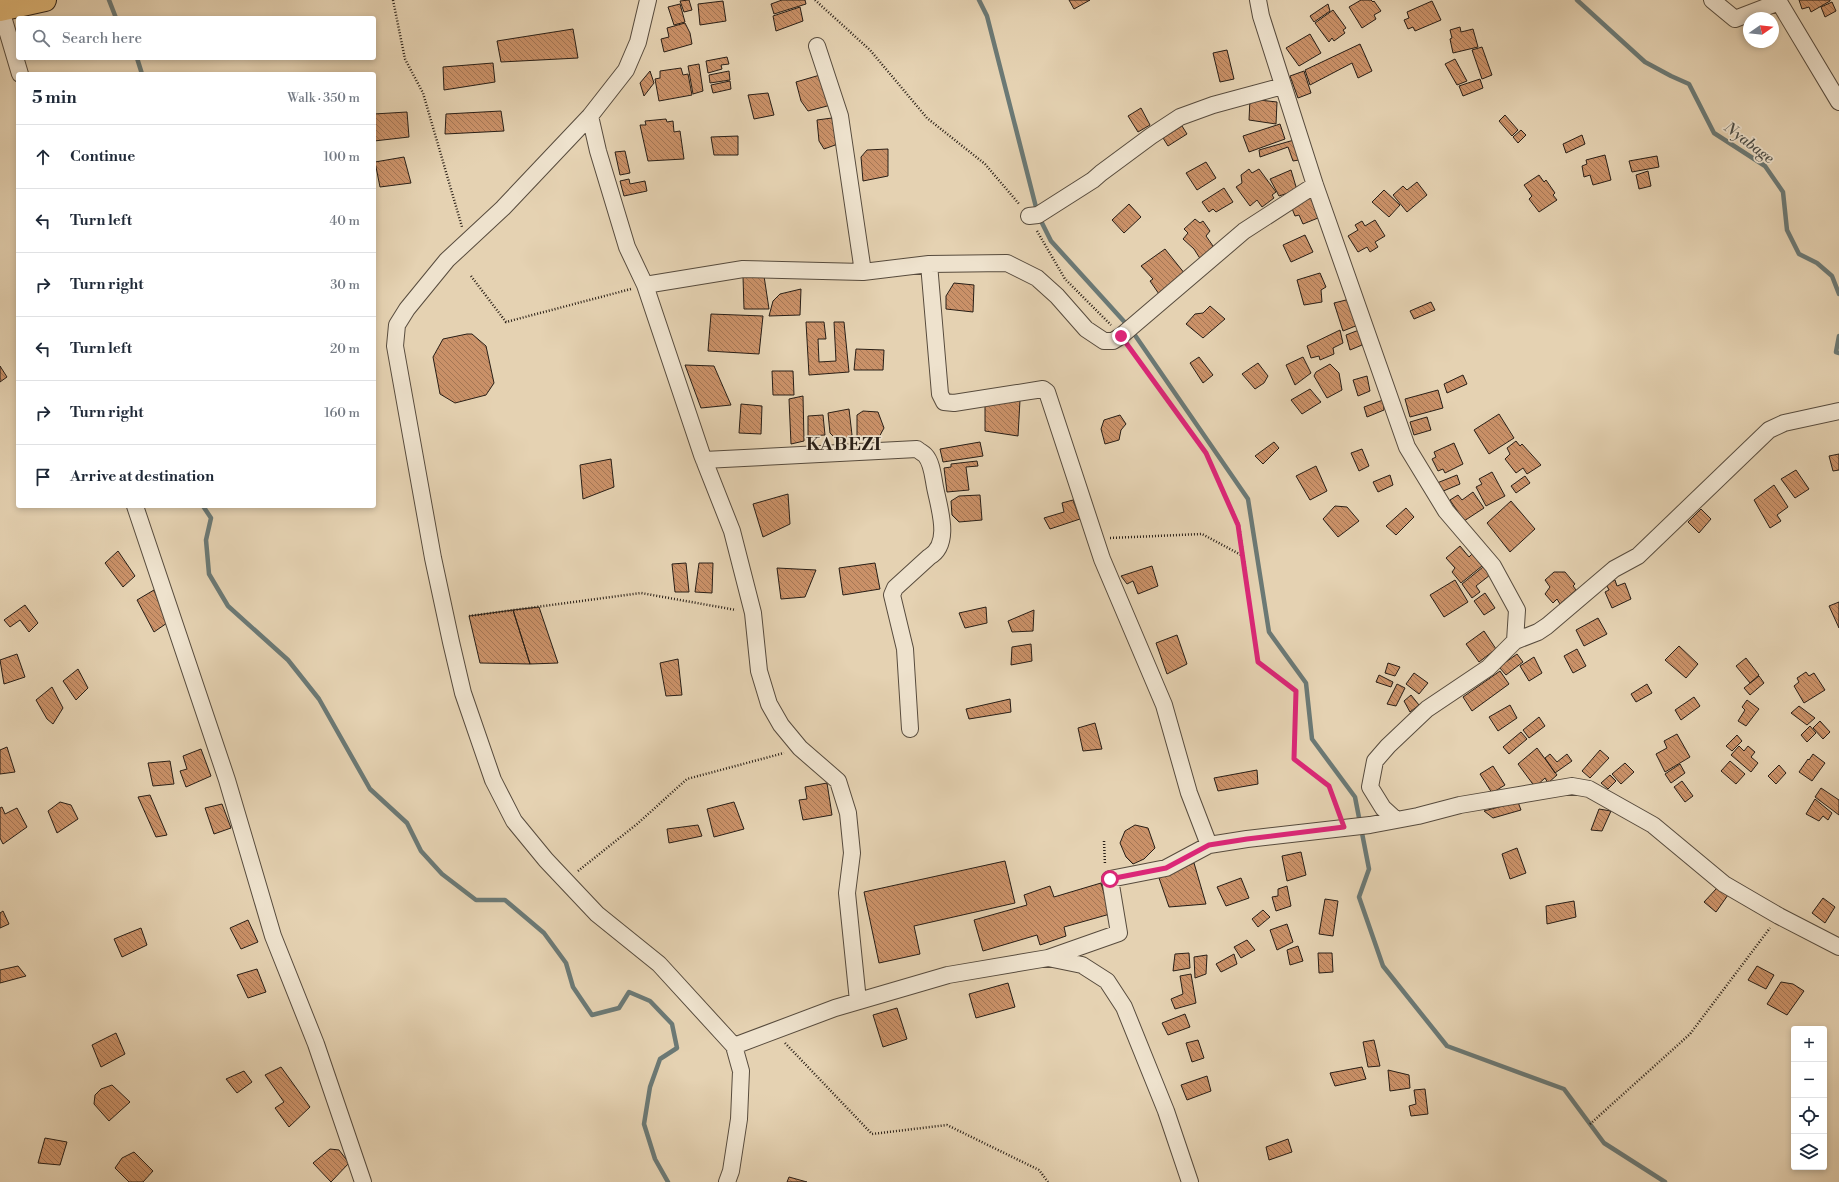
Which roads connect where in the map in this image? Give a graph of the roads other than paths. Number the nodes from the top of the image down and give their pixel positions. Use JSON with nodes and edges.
{"nodes":[{"id":1,"x":45,"y":0,"type":"edge"},
{"id":2,"x":648,"y":0,"type":"edge"},
{"id":3,"x":1258,"y":0,"type":"edge"},
{"id":4,"x":1712,"y":0,"type":"edge"},
{"id":5,"x":0,"y":10,"type":"edge"},
{"id":6,"x":817,"y":46,"type":"dead end"},
{"id":7,"x":19,"y":72,"type":"edge"},
{"id":8,"x":1283,"y":86,"type":"junction"},
{"id":9,"x":1839,"y":102,"type":"edge"},
{"id":10,"x":590,"y":116,"type":"junction"},
{"id":11,"x":1315,"y":184,"type":"junction"},
{"id":12,"x":1029,"y":216,"type":"road end"},
{"id":13,"x":930,"y":264,"type":"junction"},
{"id":14,"x":863,"y":272,"type":"junction"},
{"id":15,"x":645,"y":285,"type":"junction"},
{"id":16,"x":1839,"y":411,"type":"edge"},
{"id":17,"x":704,"y":460,"type":"junction"},
{"id":18,"x":136,"y":508,"type":"edge"},
{"id":19,"x":1515,"y":641,"type":"junction"},
{"id":20,"x":910,"y":729,"type":"dead end"},
{"id":21,"x":1395,"y":819,"type":"junction"},
{"id":22,"x":1209,"y":845,"type":"junction"},
{"id":23,"x":1839,"y":947,"type":"edge"},
{"id":24,"x":1048,"y":958,"type":"junction"},
{"id":25,"x":858,"y":1001,"type":"junction"},
{"id":26,"x":734,"y":1046,"type":"junction"},
{"id":27,"x":363,"y":1182,"type":"edge"},
{"id":28,"x":727,"y":1182,"type":"edge"},
{"id":29,"x":1190,"y":1182,"type":"edge"}],
"edges":[{"from":1,"to":5,"type":"highway"},
{"from":2,"to":10,"type":"street"},
{"from":3,"to":8,"type":"street"},
{"from":4,"to":9,"type":"street"},
{"from":5,"to":7,"type":"street"},
{"from":6,"to":14,"type":"street"},
{"from":8,"to":11,"type":"street"},
{"from":8,"to":12,"type":"street"},
{"from":10,"to":15,"type":"street"},
{"from":10,"to":26,"type":"street"},
{"from":11,"to":13,"type":"street"},
{"from":11,"to":19,"type":"street"},
{"from":13,"to":14,"type":"street"},
{"from":13,"to":22,"type":"street"},
{"from":14,"to":15,"type":"street"},
{"from":15,"to":17,"type":"street"},
{"from":16,"to":19,"type":"street"},
{"from":17,"to":20,"type":"street"},
{"from":17,"to":25,"type":"street"},
{"from":18,"to":27,"type":"street"},
{"from":19,"to":21,"type":"street"},
{"from":21,"to":22,"type":"street"},
{"from":21,"to":23,"type":"street"},
{"from":22,"to":24,"type":"street"},
{"from":24,"to":25,"type":"street"},
{"from":24,"to":29,"type":"street"},
{"from":25,"to":26,"type":"street"},
{"from":26,"to":28,"type":"street"}]}
